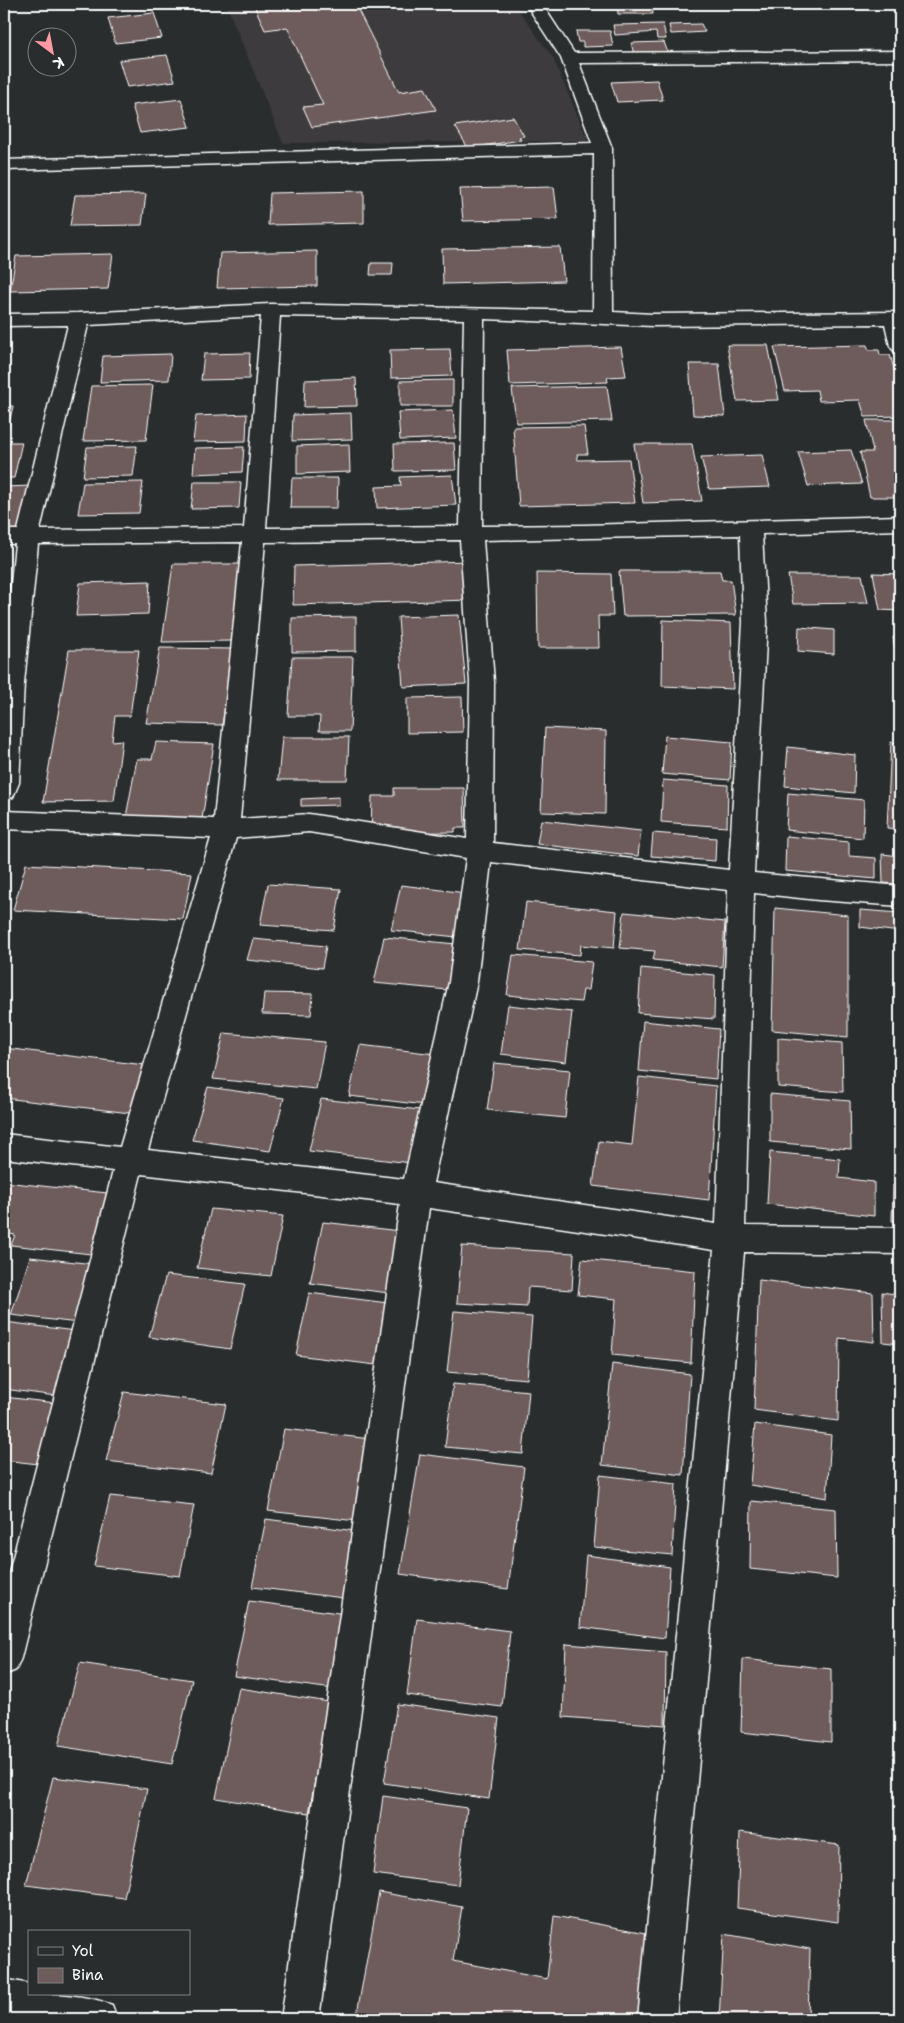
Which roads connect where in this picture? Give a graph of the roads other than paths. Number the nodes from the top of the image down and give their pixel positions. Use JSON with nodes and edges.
{"nodes":[{"id":1,"x":534,"y":4,"type":"edge"},
{"id":2,"x":900,"y":56,"type":"edge"},
{"id":3,"x":569,"y":58,"type":"junction"},
{"id":4,"x":603,"y":148,"type":"junction"},
{"id":5,"x":4,"y":165,"type":"edge"},
{"id":6,"x":270,"y":310,"type":"junction"},
{"id":7,"x":474,"y":313,"type":"junction"},
{"id":8,"x":603,"y":316,"type":"junction"},
{"id":9,"x":897,"y":318,"type":"edge"},
{"id":10,"x":79,"y":319,"type":"junction"},
{"id":11,"x":4,"y":320,"type":"edge"},
{"id":12,"x":900,"y":346,"type":"edge"},
{"id":13,"x":900,"y":524,"type":"edge"},
{"id":14,"x":751,"y":528,"type":"junction"},
{"id":15,"x":471,"y":533,"type":"junction"},
{"id":16,"x":254,"y":536,"type":"junction"},
{"id":17,"x":4,"y":537,"type":"edge"},
{"id":18,"x":27,"y":538,"type":"junction"},
{"id":19,"x":4,"y":792,"type":"edge"},
{"id":20,"x":4,"y":820,"type":"edge"},
{"id":21,"x":226,"y":829,"type":"junction"},
{"id":22,"x":480,"y":851,"type":"junction"},
{"id":23,"x":741,"y":881,"type":"junction"},
{"id":24,"x":900,"y":896,"type":"edge"},
{"id":25,"x":4,"y":1146,"type":"edge"},
{"id":26,"x":130,"y":1161,"type":"junction"},
{"id":27,"x":416,"y":1193,"type":"junction"},
{"id":28,"x":730,"y":1239,"type":"junction"},
{"id":29,"x":900,"y":1241,"type":"edge"},
{"id":30,"x":4,"y":1658,"type":"edge"},
{"id":31,"x":4,"y":1998,"type":"edge"},
{"id":32,"x":98,"y":2019,"type":"edge"},
{"id":33,"x":300,"y":2019,"type":"edge"},
{"id":34,"x":657,"y":2019,"type":"edge"}],
"edges":[{"from":1,"to":3,"type":"street"},
{"from":2,"to":3,"type":"street"},
{"from":3,"to":4,"type":"street"},
{"from":4,"to":5,"type":"street"},
{"from":4,"to":8,"type":"street"},
{"from":6,"to":7,"type":"street"},
{"from":6,"to":10,"type":"street"},
{"from":6,"to":16,"type":"street"},
{"from":7,"to":8,"type":"street"},
{"from":7,"to":15,"type":"street"},
{"from":8,"to":9,"type":"street"},
{"from":9,"to":12,"type":"street"},
{"from":10,"to":11,"type":"street"},
{"from":10,"to":18,"type":"street"},
{"from":13,"to":14,"type":"street"},
{"from":14,"to":15,"type":"street"},
{"from":14,"to":23,"type":"street"},
{"from":15,"to":16,"type":"street"},
{"from":15,"to":22,"type":"street"},
{"from":16,"to":18,"type":"street"},
{"from":16,"to":21,"type":"street"},
{"from":17,"to":18,"type":"street"},
{"from":18,"to":19,"type":"street"},
{"from":20,"to":21,"type":"street"},
{"from":21,"to":22,"type":"street"},
{"from":21,"to":26,"type":"street"},
{"from":22,"to":23,"type":"street"},
{"from":22,"to":27,"type":"street"},
{"from":23,"to":24,"type":"street"},
{"from":23,"to":28,"type":"street"},
{"from":25,"to":26,"type":"street"},
{"from":26,"to":27,"type":"street"},
{"from":26,"to":30,"type":"street"},
{"from":27,"to":28,"type":"street"},
{"from":27,"to":33,"type":"street"},
{"from":28,"to":29,"type":"street"},
{"from":28,"to":34,"type":"street"},
{"from":31,"to":32,"type":"street"}]}
